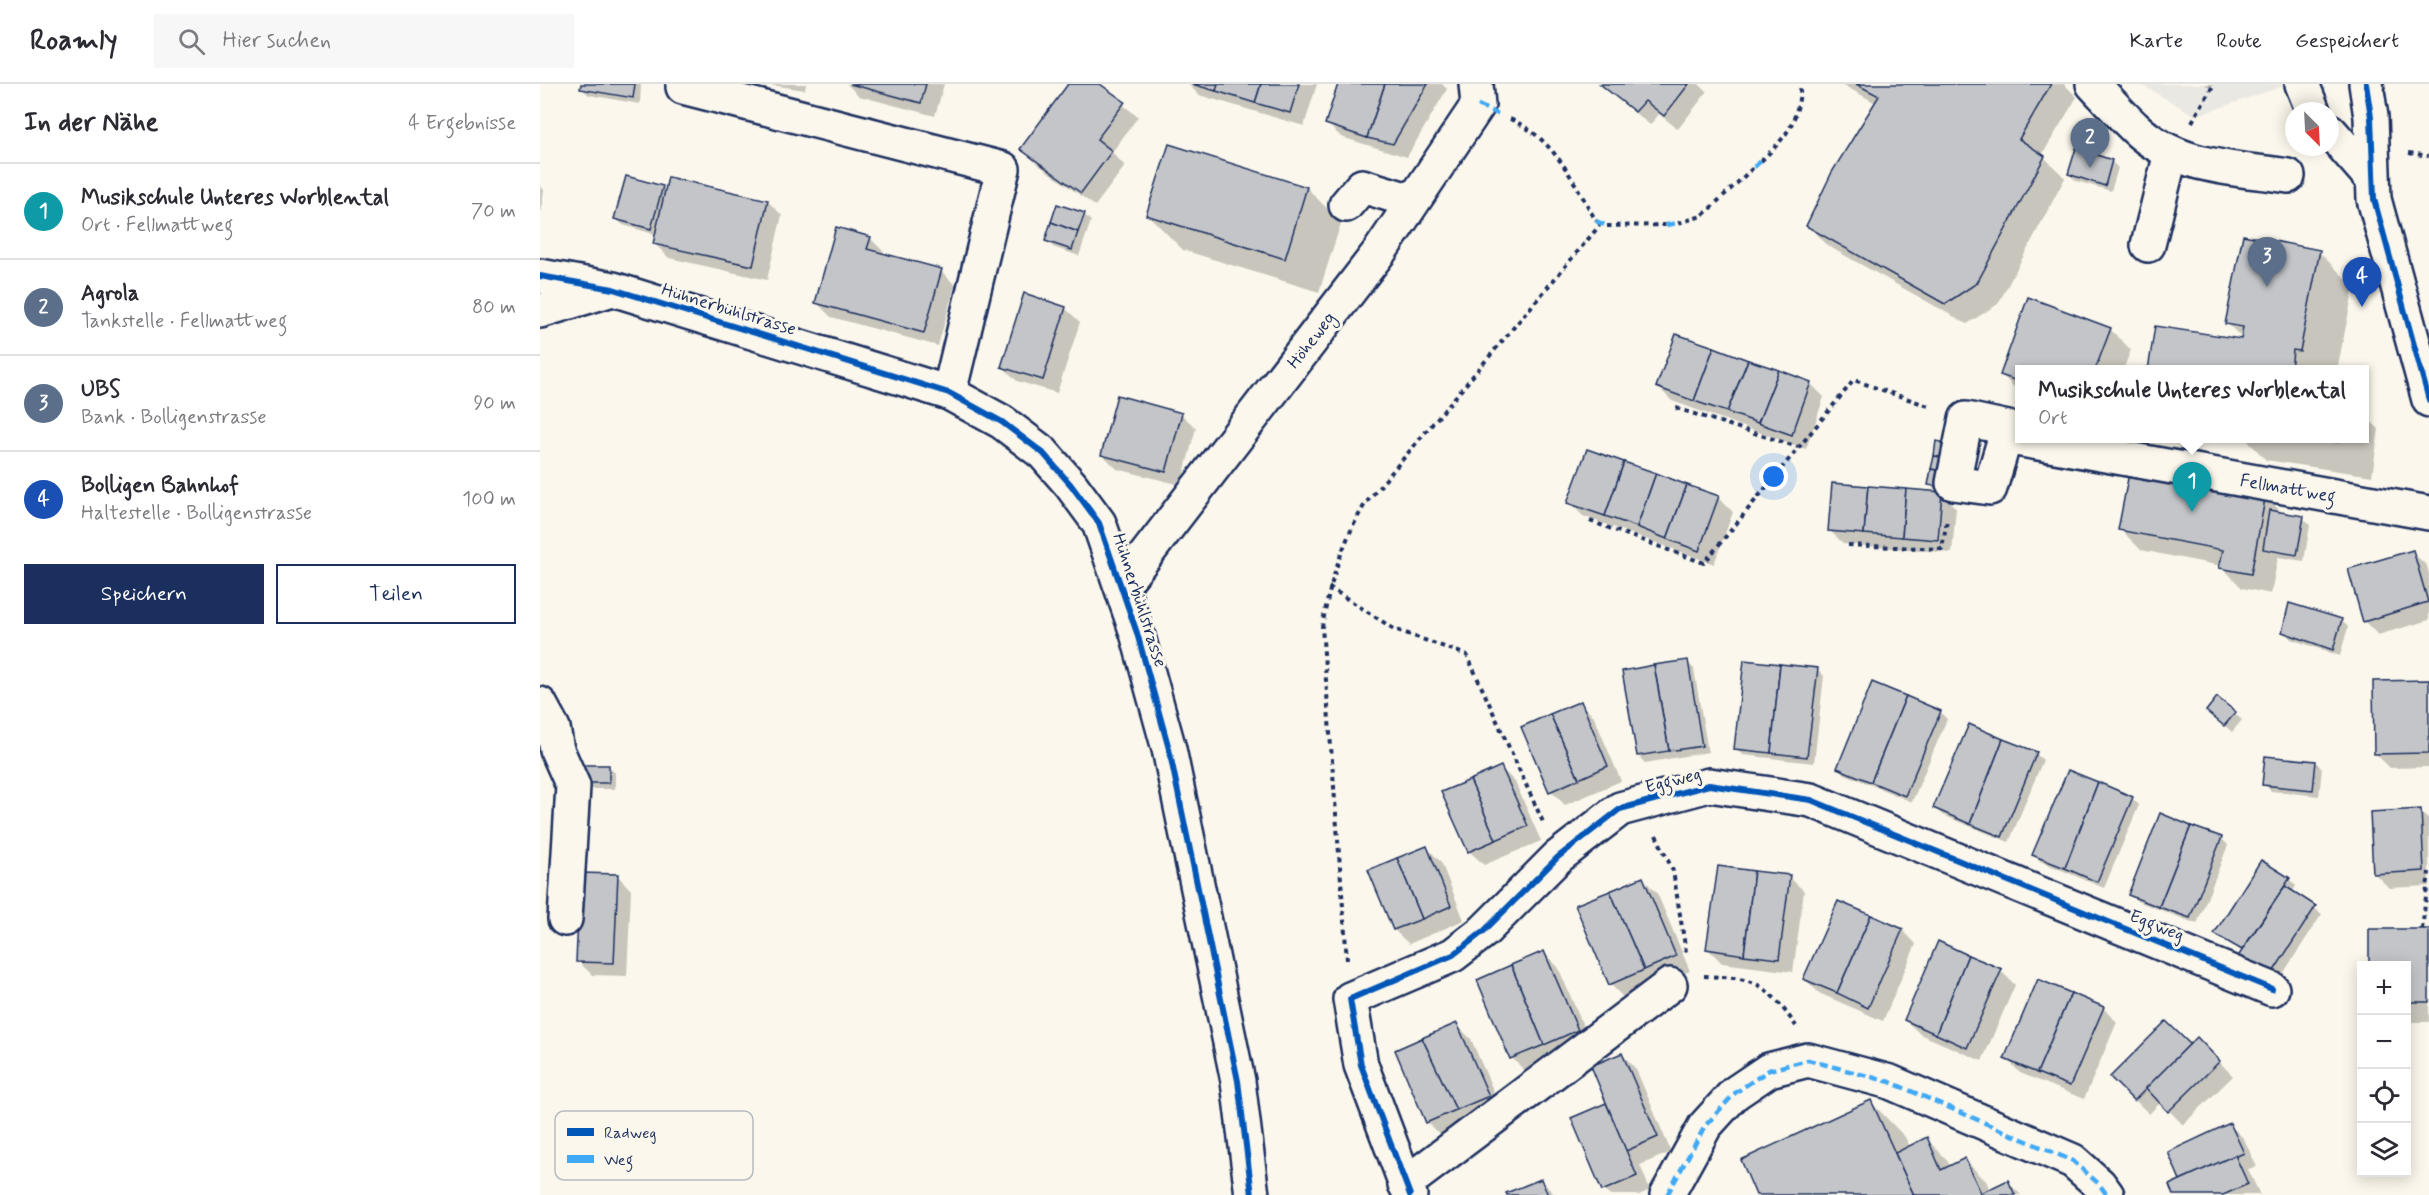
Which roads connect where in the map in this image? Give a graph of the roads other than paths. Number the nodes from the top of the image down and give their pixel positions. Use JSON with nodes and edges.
{"nodes":[{"id":1,"x":1476,"y":84,"type":"edge"},
{"id":2,"x":2093,"y":84,"type":"edge"},
{"id":3,"x":2302,"y":84,"type":"edge"},
{"id":4,"x":2366,"y":84,"type":"edge"},
{"id":5,"x":683,"y":87,"type":"dead end"},
{"id":6,"x":2309,"y":102,"type":"edge"},
{"id":7,"x":2339,"y":141,"type":"edge"},
{"id":8,"x":2171,"y":153,"type":"junction"},
{"id":9,"x":2288,"y":176,"type":"dead end"},
{"id":10,"x":2372,"y":179,"type":"junction"},
{"id":11,"x":1412,"y":201,"type":"junction"},
{"id":12,"x":1346,"y":205,"type":"dead end"},
{"id":13,"x":2148,"y":245,"type":"dead end"},
{"id":14,"x":540,"y":276,"type":"edge"},
{"id":15,"x":613,"y":289,"type":"junction"},
{"id":16,"x":540,"y":311,"type":"edge"},
{"id":17,"x":949,"y":393,"type":"junction"},
{"id":18,"x":2429,"y":400,"type":"edge"},
{"id":19,"x":2005,"y":437,"type":"junction"},
{"id":20,"x":2015,"y":439,"type":"edge"},
{"id":21,"x":2038,"y":443,"type":"edge"},
{"id":22,"x":2429,"y":513,"type":"edge"},
{"id":23,"x":1122,"y":586,"type":"junction"},
{"id":24,"x":540,"y":704,"type":"edge"},
{"id":25,"x":557,"y":750,"type":"junction"},
{"id":26,"x":549,"y":891,"type":"dead end"},
{"id":27,"x":565,"y":919,"type":"dead end"},
{"id":28,"x":1680,"y":982,"type":"road end"},
{"id":29,"x":2272,"y":989,"type":"dead end"},
{"id":30,"x":1408,"y":1190,"type":"edge"},
{"id":31,"x":1251,"y":1195,"type":"edge"},
{"id":32,"x":1667,"y":1195,"type":"edge"},
{"id":33,"x":2107,"y":1195,"type":"edge"}],
"edges":[{"from":1,"to":11,"type":"street","name":"Höheweg"},
{"from":2,"to":8,"type":"street"},
{"from":3,"to":6,"type":"street"},
{"from":4,"to":10,"type":"street"},
{"from":5,"to":17,"type":"street"},
{"from":7,"to":10,"type":"street"},
{"from":8,"to":9,"type":"street"},
{"from":8,"to":13,"type":"street"},
{"from":10,"to":18,"type":"street"},
{"from":11,"to":12,"type":"street"},
{"from":11,"to":23,"type":"street","name":"Höheweg"},
{"from":14,"to":15,"type":"street","name":"Hühnerbühlstrasse"},
{"from":15,"to":16,"type":"street"},
{"from":15,"to":17,"type":"street","name":"Hühnerbühlstrasse"},
{"from":17,"to":23,"type":"street","name":"Hühnerbühlstrasse"},
{"from":19,"to":19,"type":"street","name":"Fellmattweg"},
{"from":19,"to":20,"type":"street","name":"Fellmattweg"},
{"from":21,"to":22,"type":"street","name":"Fellmattweg"},
{"from":23,"to":31,"type":"street","name":"Hühnerbühlstrasse"},
{"from":24,"to":25,"type":"street"},
{"from":25,"to":26,"type":"street"},
{"from":25,"to":27,"type":"street"},
{"from":28,"to":30,"type":"street"},
{"from":29,"to":30,"type":"street","name":"Eggweg"},
{"from":32,"to":33,"type":"street"}]}
